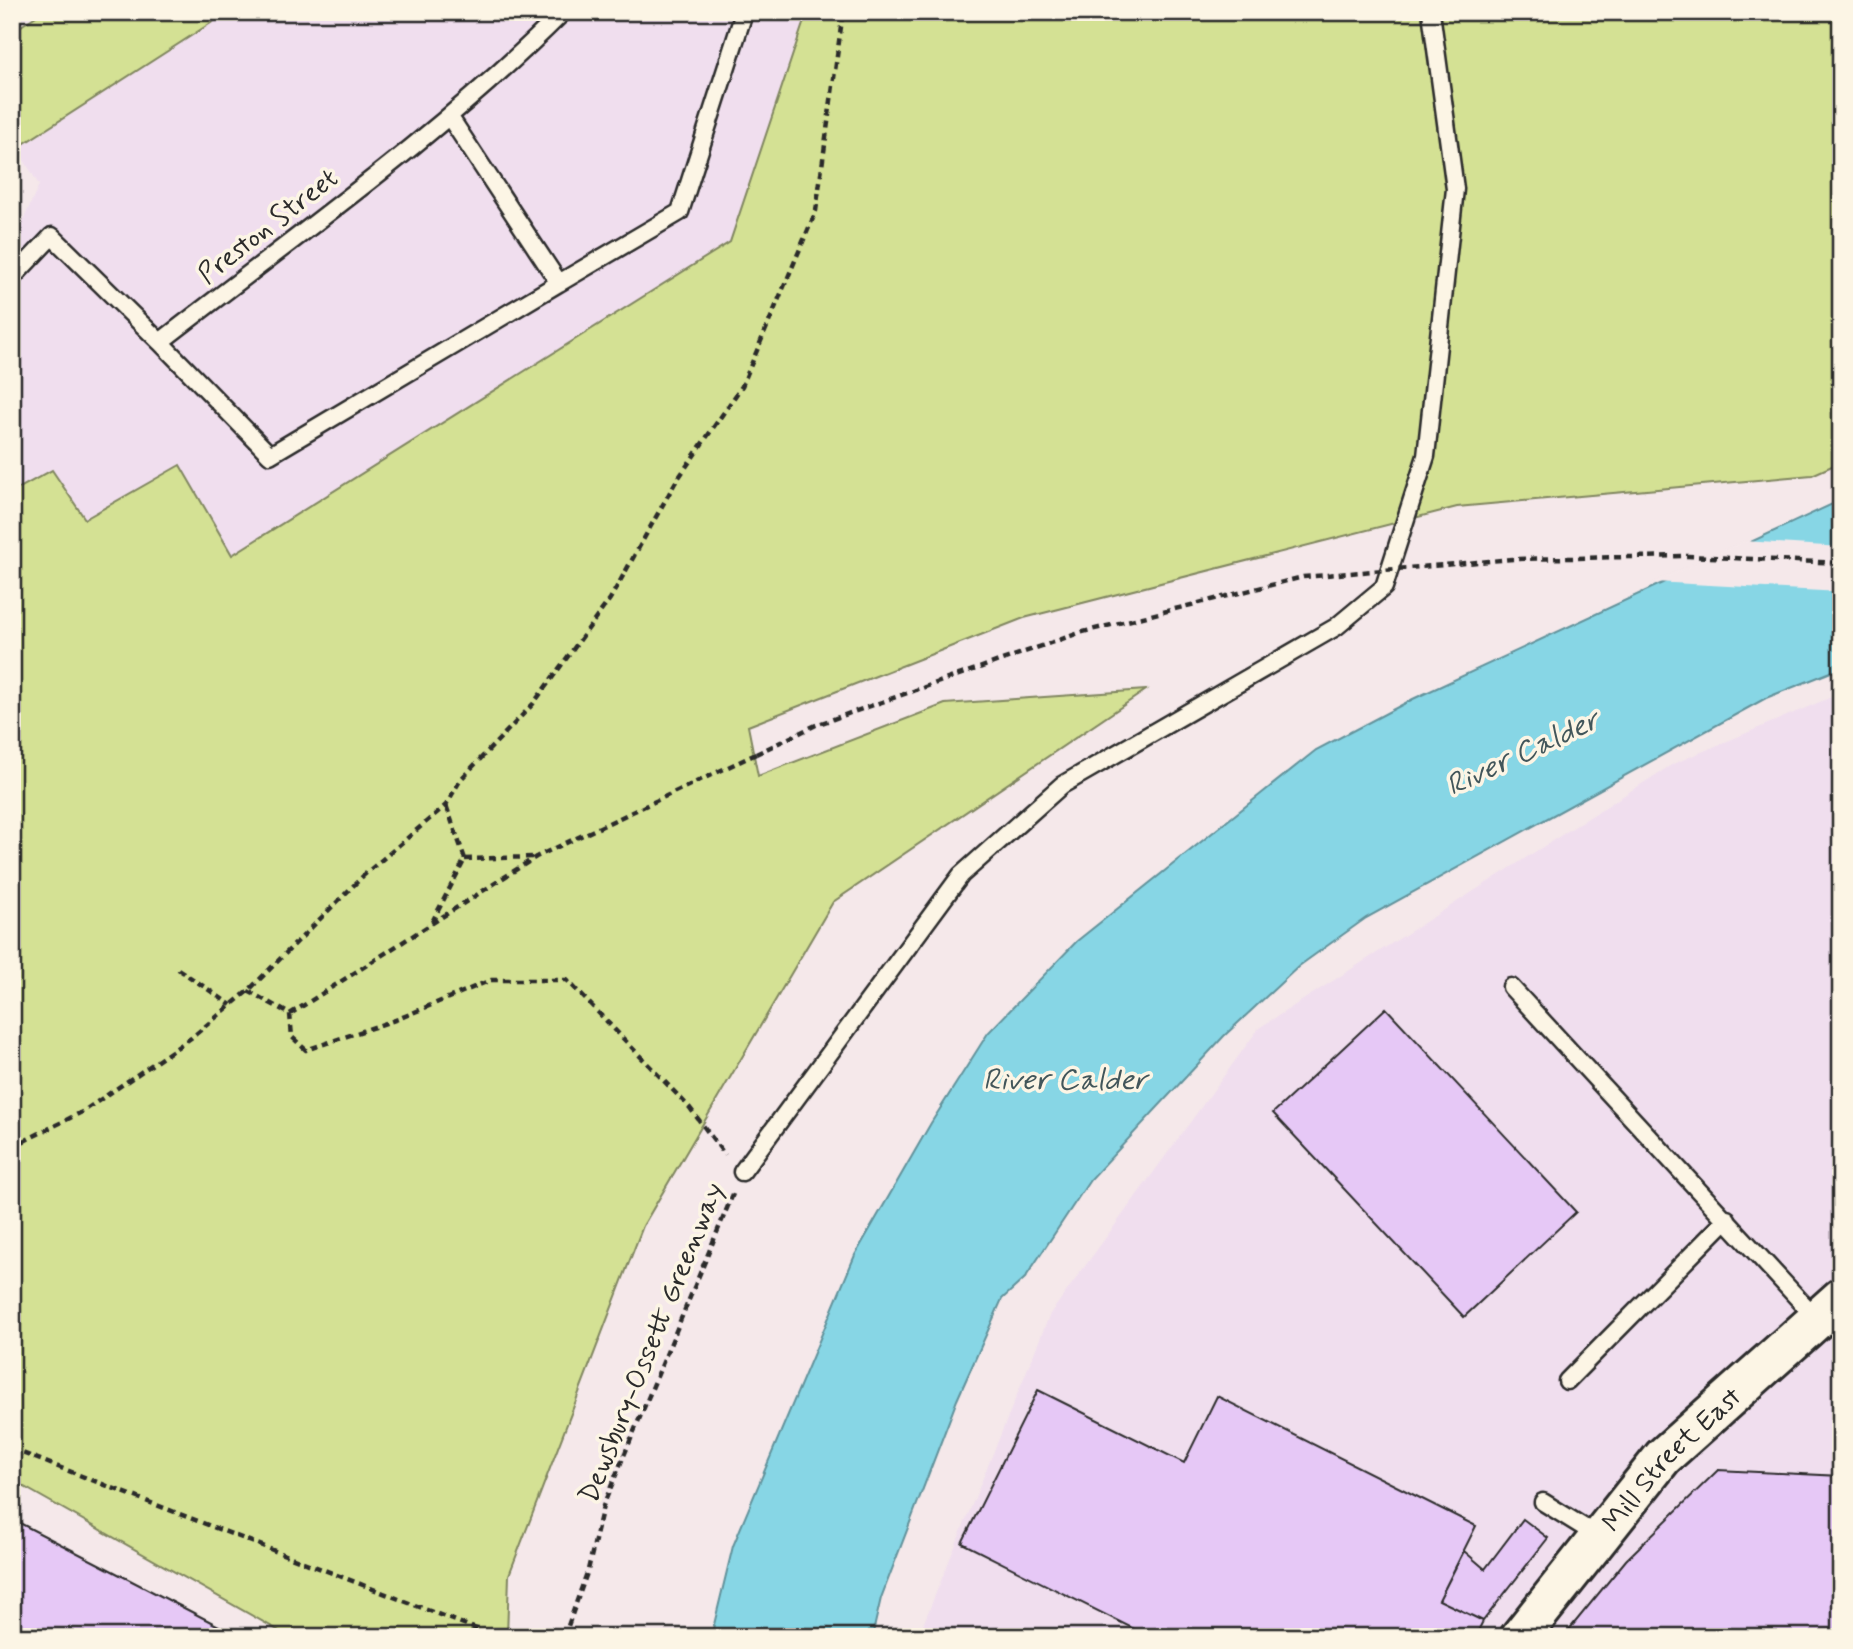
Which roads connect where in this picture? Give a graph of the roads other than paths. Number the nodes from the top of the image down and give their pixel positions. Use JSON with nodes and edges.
{"nodes":[{"id":1,"x":563,"y":12,"type":"edge"},
{"id":2,"x":1431,"y":12,"type":"edge"},
{"id":3,"x":741,"y":19,"type":"dead end"},
{"id":4,"x":449,"y":116,"type":"junction"},
{"id":5,"x":12,"y":278,"type":"edge"},
{"id":6,"x":559,"y":283,"type":"junction"},
{"id":7,"x":160,"y":342,"type":"junction"},
{"id":8,"x":1511,"y":986,"type":"dead end"},
{"id":9,"x":742,"y":1172,"type":"road end"},
{"id":10,"x":1727,"y":1219,"type":"junction"},
{"id":11,"x":1829,"y":1308,"type":"edge"},
{"id":12,"x":1567,"y":1381,"type":"dead end"},
{"id":13,"x":1543,"y":1502,"type":"dead end"},
{"id":14,"x":1598,"y":1536,"type":"junction"},
{"id":15,"x":1520,"y":1637,"type":"edge"}],
"edges":[{"from":1,"to":4,"type":"lane","name":"Preston Street"},
{"from":2,"to":9,"type":"lane"},
{"from":3,"to":6,"type":"lane"},
{"from":4,"to":6,"type":"lane"},
{"from":4,"to":7,"type":"lane","name":"Preston Street"},
{"from":5,"to":7,"type":"lane"},
{"from":6,"to":7,"type":"lane"},
{"from":8,"to":10,"type":"lane"},
{"from":10,"to":11,"type":"lane"},
{"from":10,"to":12,"type":"lane"},
{"from":11,"to":14,"type":"street","name":"Mill Street East"},
{"from":13,"to":14,"type":"lane"},
{"from":14,"to":15,"type":"street","name":"Mill Street East"}]}
